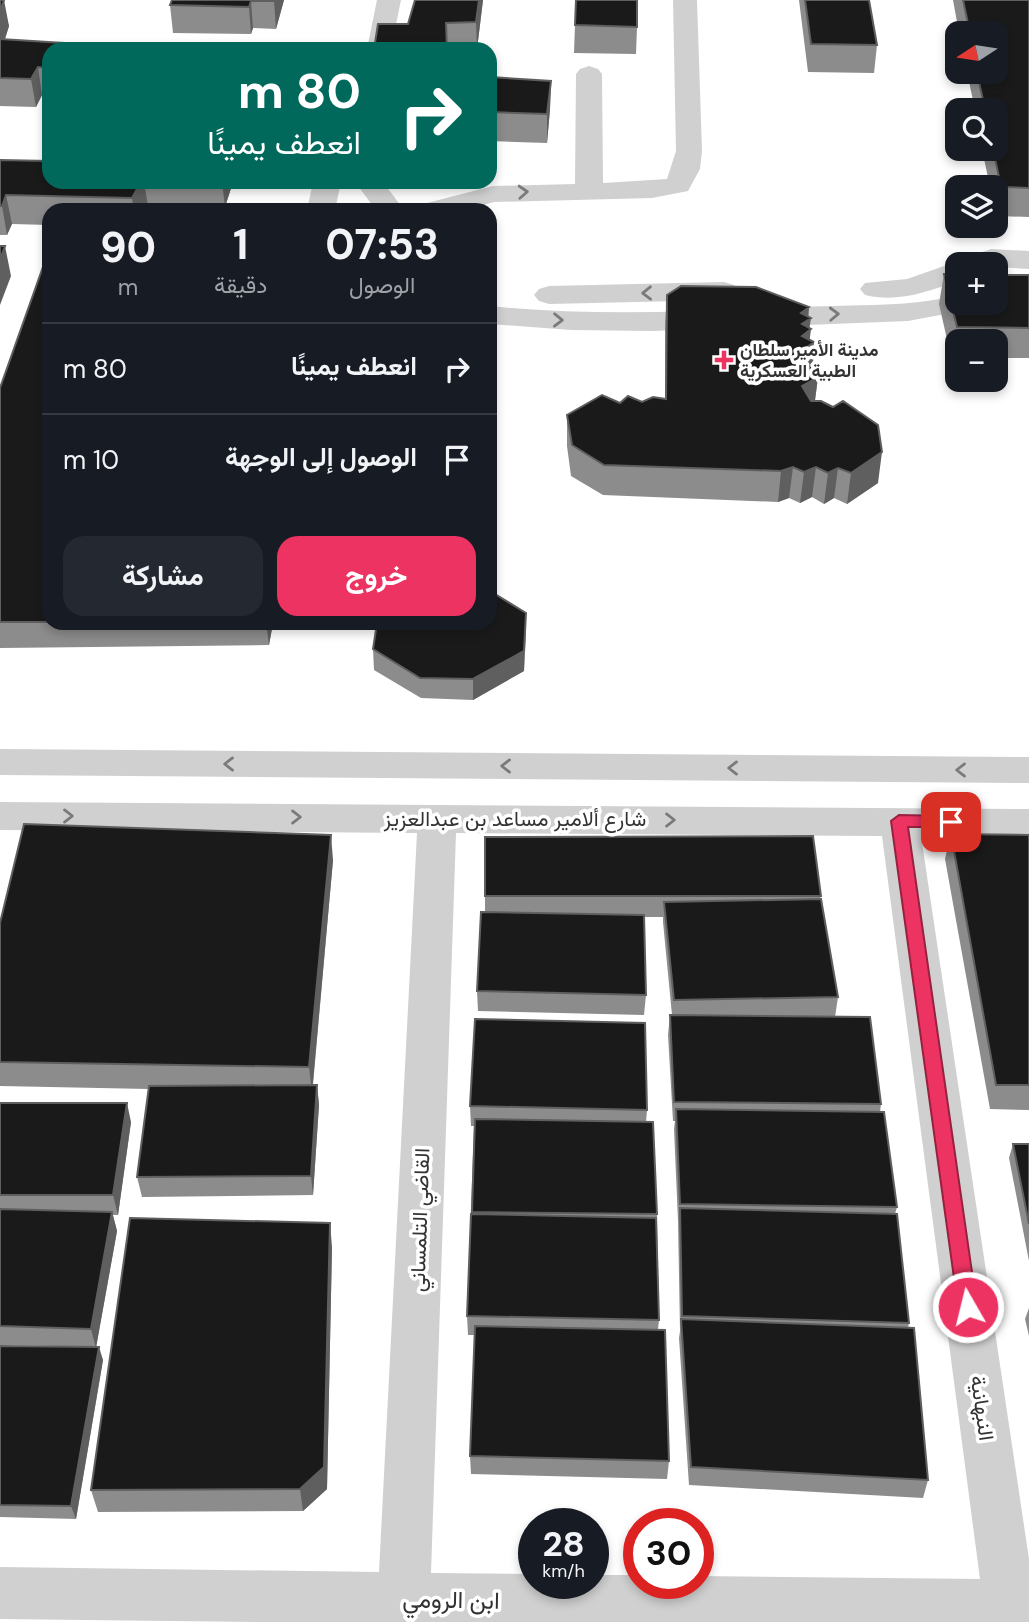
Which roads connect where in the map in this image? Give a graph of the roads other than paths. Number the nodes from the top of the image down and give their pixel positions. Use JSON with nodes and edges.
{"nodes":[{"id":1,"x":389,"y":0,"type":"edge"},
{"id":2,"x":685,"y":0,"type":"edge"},
{"id":3,"x":380,"y":42,"type":"edge"},
{"id":4,"x":589,"y":74,"type":"dead end"},
{"id":5,"x":589,"y":189,"type":"junction"},
{"id":6,"x":453,"y":203,"type":"edge"},
{"id":7,"x":1008,"y":259,"type":"edge"},
{"id":8,"x":1029,"y":260,"type":"edge"},
{"id":9,"x":945,"y":275,"type":"edge"},
{"id":10,"x":497,"y":293,"type":"edge"},
{"id":11,"x":945,"y":306,"type":"edge"},
{"id":12,"x":497,"y":316,"type":"edge"},
{"id":13,"x":0,"y":762,"type":"edge"},
{"id":14,"x":1029,"y":770,"type":"edge"},
{"id":15,"x":0,"y":816,"type":"edge"},
{"id":16,"x":437,"y":818,"type":"junction"},
{"id":17,"x":899,"y":821,"type":"junction"},
{"id":18,"x":1029,"y":823,"type":"edge"},
{"id":19,"x":0,"y":1593,"type":"edge"},
{"id":20,"x":404,"y":1611,"type":"edge"},
{"id":21,"x":1017,"y":1611,"type":"edge"}],
"edges":[{"from":1,"to":3,"type":"street"},
{"from":2,"to":5,"type":"street"},
{"from":4,"to":5,"type":"street"},
{"from":6,"to":5,"type":"street","one_way":true},
{"from":7,"to":8,"type":"street"},
{"from":9,"to":10,"type":"street","one_way":true},
{"from":12,"to":11,"type":"street","one_way":true},
{"from":14,"to":13,"type":"street","one_way":true},
{"from":15,"to":16,"type":"street","name":"شارع ألامير مساعد بن عبدالعزيز","one_way":true},
{"from":16,"to":17,"type":"street","name":"شارع ألامير مساعد بن عبدالعزيز","one_way":true},
{"from":16,"to":20,"type":"street","name":"القاضي التلمساني"},
{"from":17,"to":18,"type":"street","name":"شارع ألامير مساعد بن عبدالعزيز"},
{"from":17,"to":21,"type":"street","name":"النبهانية"},
{"from":19,"to":20,"type":"street","name":"ابن الرومي"},
{"from":20,"to":21,"type":"street","name":"ابن الرومي"}]}
